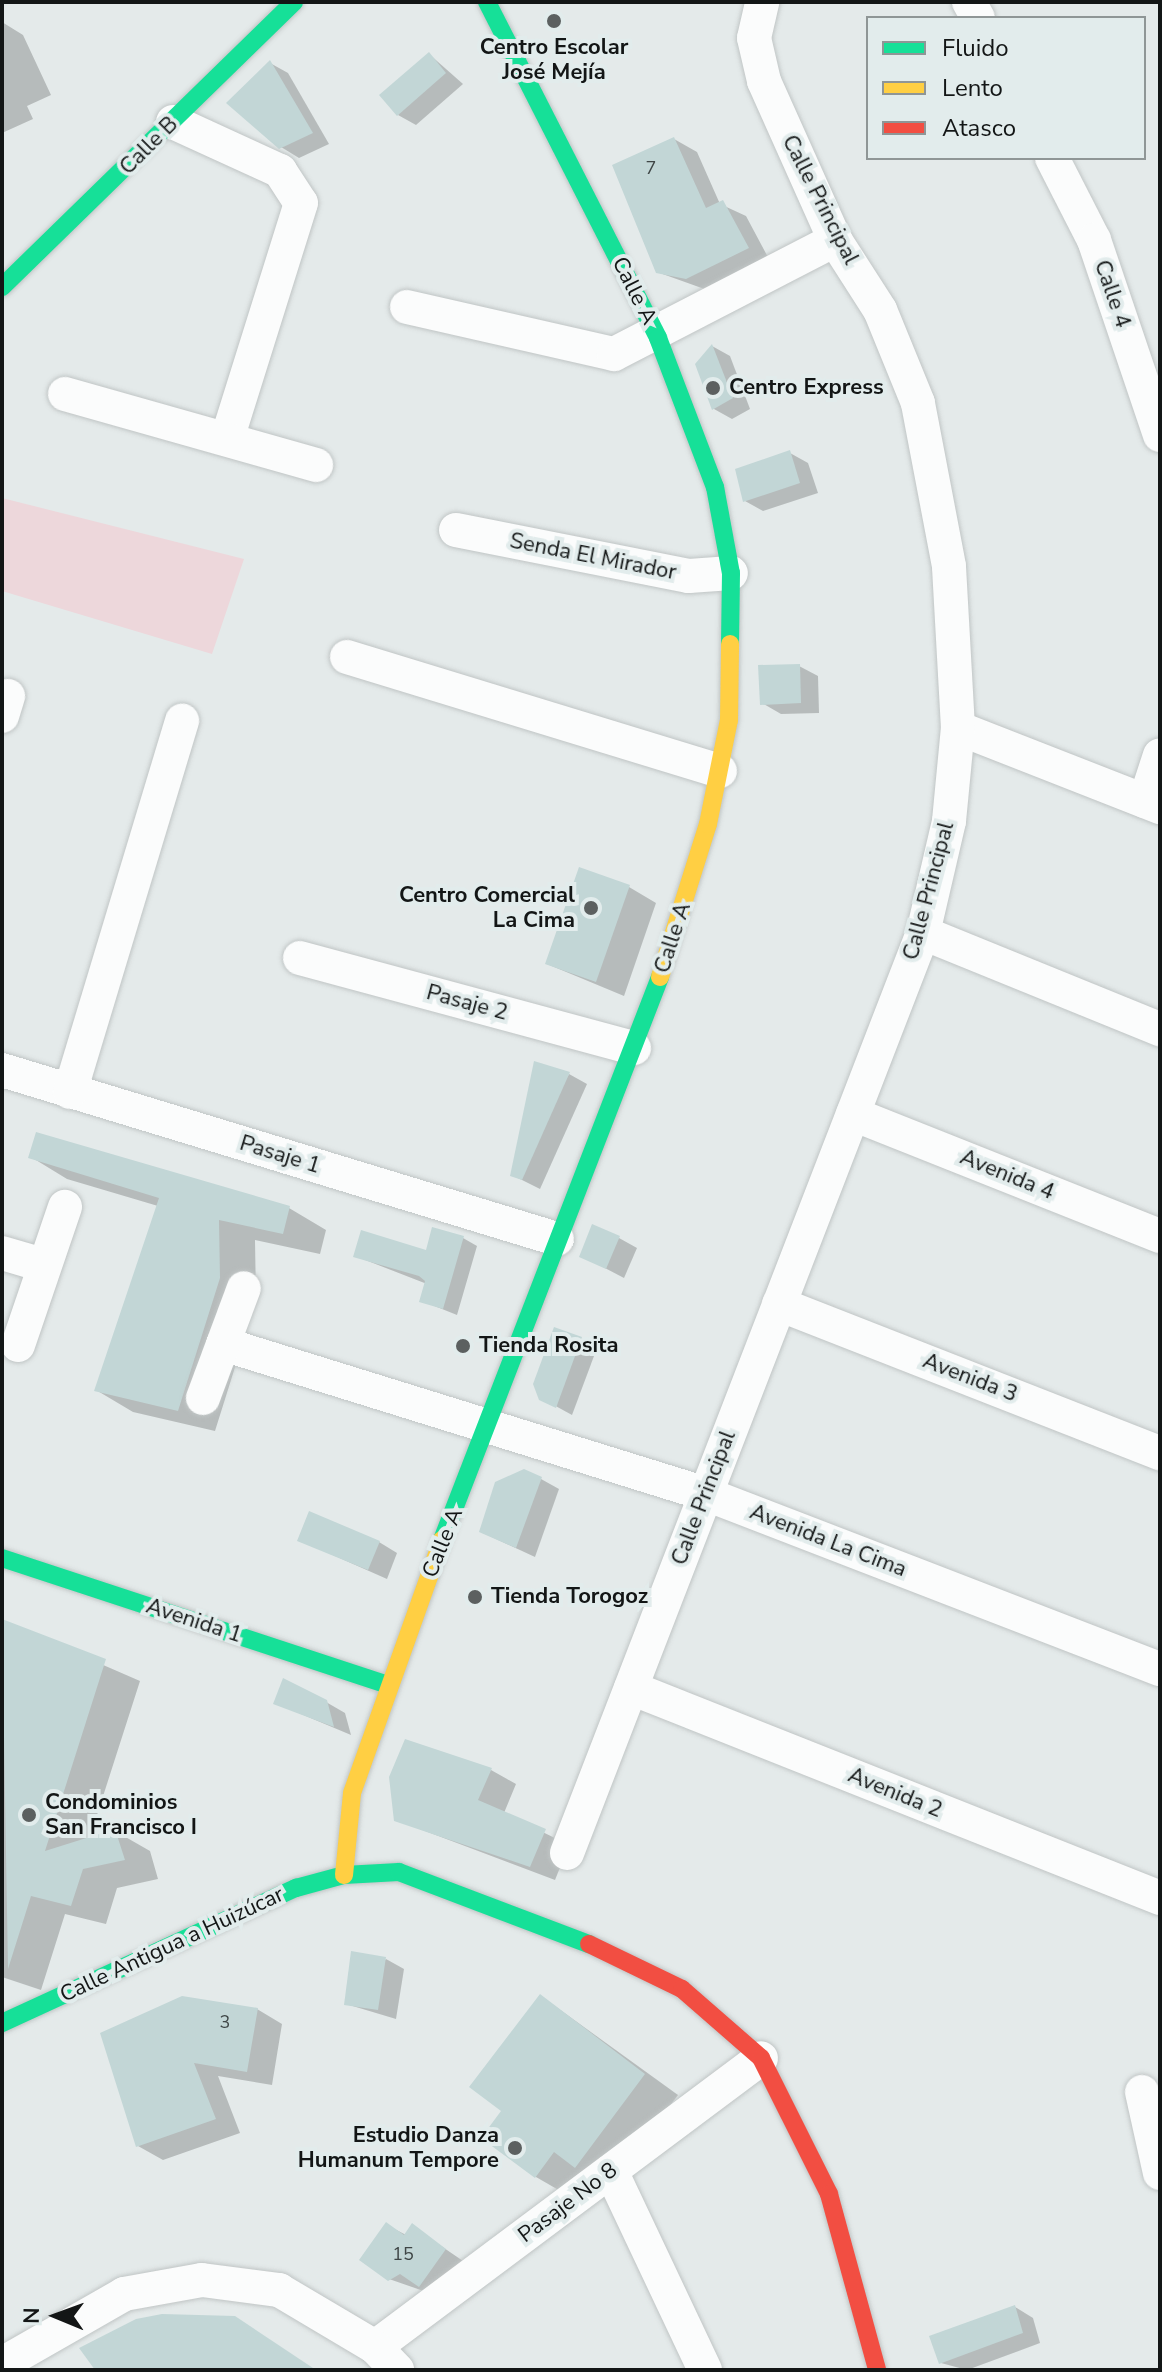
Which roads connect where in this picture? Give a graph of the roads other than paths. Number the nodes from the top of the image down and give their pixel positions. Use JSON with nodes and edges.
{"nodes":[{"id":1,"x":294,"y":2,"type":"edge"},
{"id":2,"x":487,"y":2,"type":"edge"},
{"id":3,"x":762,"y":2,"type":"edge"},
{"id":4,"x":173,"y":122,"type":"junction"},
{"id":5,"x":1053,"y":160,"type":"edge"},
{"id":6,"x":835,"y":240,"type":"junction"},
{"id":7,"x":2,"y":287,"type":"edge"},
{"id":8,"x":407,"y":307,"type":"dead end"},
{"id":9,"x":658,"y":338,"type":"junction"},
{"id":10,"x":65,"y":394,"type":"dead end"},
{"id":11,"x":1160,"y":435,"type":"edge"},
{"id":12,"x":227,"y":439,"type":"junction"},
{"id":13,"x":316,"y":465,"type":"dead end"},
{"id":14,"x":456,"y":530,"type":"dead end"},
{"id":15,"x":731,"y":573,"type":"junction"},
{"id":16,"x":347,"y":657,"type":"dead end"},
{"id":17,"x":182,"y":720,"type":"dead end"},
{"id":18,"x":958,"y":728,"type":"junction"},
{"id":19,"x":1160,"y":755,"type":"edge"},
{"id":20,"x":720,"y":771,"type":"junction"},
{"id":21,"x":1152,"y":804,"type":"edge"},
{"id":22,"x":923,"y":933,"type":"junction"},
{"id":23,"x":300,"y":958,"type":"dead end"},
{"id":24,"x":1160,"y":1029,"type":"edge"},
{"id":25,"x":634,"y":1048,"type":"junction"},
{"id":26,"x":2,"y":1070,"type":"edge"},
{"id":27,"x":70,"y":1092,"type":"junction"},
{"id":28,"x":853,"y":1114,"type":"junction"},
{"id":29,"x":65,"y":1207,"type":"dead end"},
{"id":30,"x":1160,"y":1236,"type":"edge"},
{"id":31,"x":557,"y":1239,"type":"junction"},
{"id":32,"x":2,"y":1253,"type":"edge"},
{"id":33,"x":43,"y":1265,"type":"junction"},
{"id":34,"x":244,"y":1288,"type":"dead end"},
{"id":35,"x":779,"y":1304,"type":"junction"},
{"id":36,"x":223,"y":1344,"type":"junction"},
{"id":37,"x":18,"y":1345,"type":"dead end"},
{"id":38,"x":203,"y":1398,"type":"dead end"},
{"id":39,"x":491,"y":1424,"type":"junction"},
{"id":40,"x":1160,"y":1453,"type":"edge"},
{"id":41,"x":706,"y":1494,"type":"junction"},
{"id":42,"x":2,"y":1558,"type":"edge"},
{"id":43,"x":1160,"y":1669,"type":"edge"},
{"id":44,"x":386,"y":1684,"type":"junction"},
{"id":45,"x":631,"y":1688,"type":"junction"},
{"id":46,"x":567,"y":1853,"type":"dead end"},
{"id":47,"x":344,"y":1875,"type":"junction"},
{"id":48,"x":1160,"y":1898,"type":"edge"},
{"id":49,"x":2,"y":2023,"type":"edge"},
{"id":50,"x":761,"y":2058,"type":"junction"},
{"id":51,"x":1142,"y":2092,"type":"dead end"},
{"id":52,"x":611,"y":2171,"type":"junction"},
{"id":53,"x":1160,"y":2173,"type":"edge"},
{"id":54,"x":386,"y":2359,"type":"edge"},
{"id":55,"x":2,"y":2364,"type":"edge"},
{"id":56,"x":705,"y":2370,"type":"edge"},
{"id":57,"x":877,"y":2370,"type":"edge"}],
"edges":[{"from":1,"to":4,"type":"street","name":"Calle B"},
{"from":2,"to":9,"type":"street","name":"Calle A"},
{"from":3,"to":6,"type":"street","name":"Calle Principal"},
{"from":4,"to":7,"type":"street","name":"Calle B"},
{"from":4,"to":12,"type":"street"},
{"from":5,"to":11,"type":"street","name":"Calle 4"},
{"from":6,"to":9,"type":"street"},
{"from":6,"to":18,"type":"street","name":"Calle Principal"},
{"from":8,"to":9,"type":"street"},
{"from":9,"to":15,"type":"street","name":"Calle A"},
{"from":10,"to":12,"type":"street"},
{"from":12,"to":13,"type":"street"},
{"from":14,"to":15,"type":"street","name":"Senda El Mirador"},
{"from":15,"to":20,"type":"street","name":"Calle A"},
{"from":16,"to":20,"type":"street"},
{"from":17,"to":27,"type":"street"},
{"from":18,"to":21,"type":"street"},
{"from":18,"to":22,"type":"street","name":"Calle Principal"},
{"from":19,"to":21,"type":"street"},
{"from":20,"to":25,"type":"street","name":"Calle A"},
{"from":22,"to":24,"type":"street"},
{"from":22,"to":28,"type":"street","name":"Calle Principal"},
{"from":23,"to":25,"type":"street","name":"Pasaje 2"},
{"from":25,"to":31,"type":"street","name":"Calle A"},
{"from":26,"to":27,"type":"street","name":"Pasaje 1"},
{"from":27,"to":31,"type":"street","name":"Pasaje 1"},
{"from":28,"to":30,"type":"street","name":"Avenida 4"},
{"from":28,"to":35,"type":"street","name":"Calle Principal"},
{"from":29,"to":33,"type":"street"},
{"from":31,"to":39,"type":"street","name":"Calle A"},
{"from":32,"to":33,"type":"street"},
{"from":33,"to":37,"type":"street"},
{"from":34,"to":36,"type":"street"},
{"from":35,"to":40,"type":"street","name":"Avenida 3"},
{"from":35,"to":41,"type":"street","name":"Calle Principal"},
{"from":36,"to":38,"type":"street"},
{"from":36,"to":39,"type":"street","name":"Avenida La Cima"},
{"from":39,"to":41,"type":"street","name":"Avenida La Cima"},
{"from":39,"to":44,"type":"street","name":"Calle A"},
{"from":41,"to":43,"type":"street","name":"Avenida La Cima"},
{"from":41,"to":45,"type":"street","name":"Calle Principal"},
{"from":42,"to":44,"type":"street","name":"Avenida 1"},
{"from":44,"to":47,"type":"street","name":"Calle A"},
{"from":45,"to":46,"type":"street","name":"Calle Principal"},
{"from":45,"to":48,"type":"street","name":"Avenida 2"},
{"from":47,"to":49,"type":"street","name":"Calle Antigua a Huizúcar"},
{"from":47,"to":50,"type":"street","name":"Calle Antigua a Huizúcar"},
{"from":50,"to":52,"type":"street","name":"Pasaje No 8"},
{"from":50,"to":57,"type":"street"},
{"from":51,"to":53,"type":"street"},
{"from":52,"to":54,"type":"street","name":"Pasaje No 8"},
{"from":52,"to":56,"type":"street"},
{"from":54,"to":55,"type":"street"}]}
